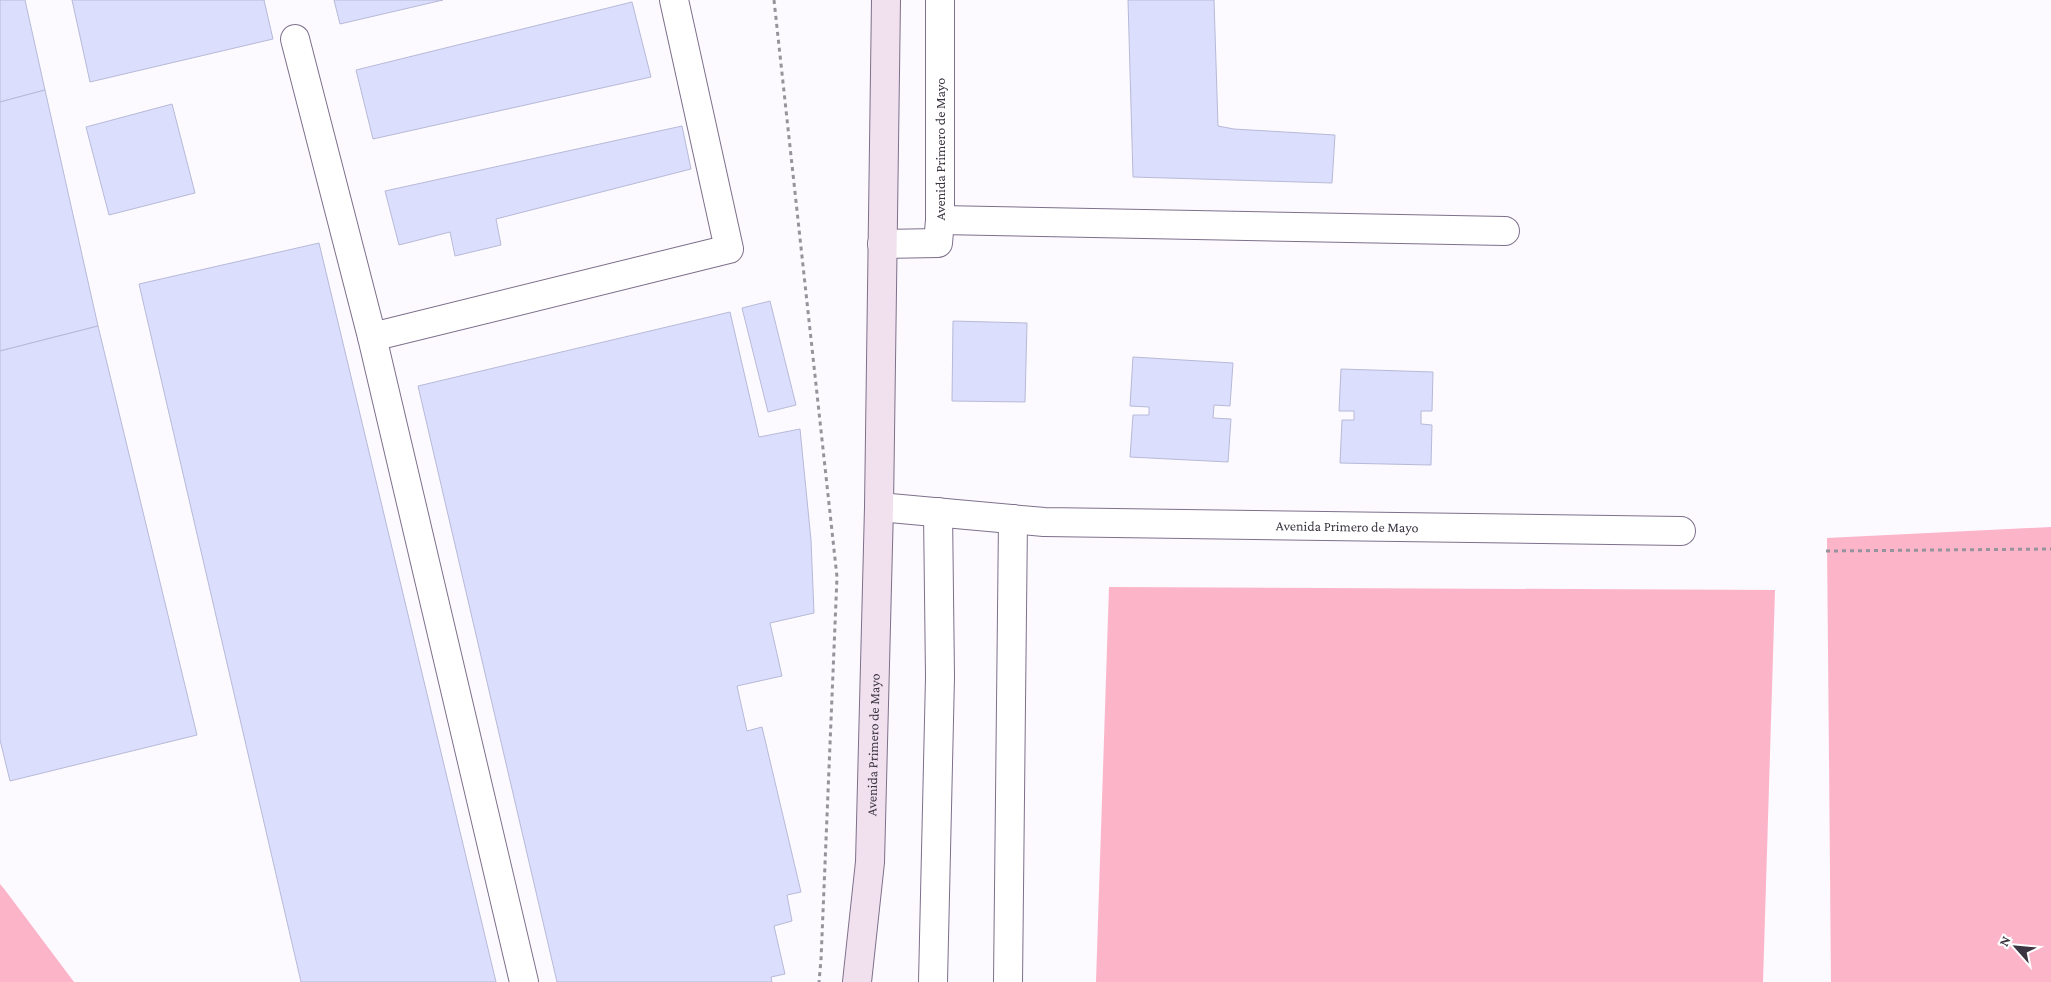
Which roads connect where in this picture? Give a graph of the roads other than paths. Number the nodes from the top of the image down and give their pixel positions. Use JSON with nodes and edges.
{"nodes":[{"id":1,"x":674,"y":0,"type":"edge"},
{"id":2,"x":886,"y":0,"type":"edge"},
{"id":3,"x":940,"y":0,"type":"edge"},
{"id":4,"x":295,"y":39,"type":"dead end"},
{"id":5,"x":940,"y":220,"type":"junction"},
{"id":6,"x":1505,"y":232,"type":"dead end"},
{"id":7,"x":882,"y":244,"type":"junction"},
{"id":8,"x":372,"y":337,"type":"junction"},
{"id":9,"x":878,"y":507,"type":"junction"},
{"id":10,"x":938,"y":512,"type":"junction"},
{"id":11,"x":1013,"y":519,"type":"junction"},
{"id":12,"x":1681,"y":531,"type":"dead end"},
{"id":13,"x":524,"y":982,"type":"edge"},
{"id":14,"x":857,"y":982,"type":"edge"},
{"id":15,"x":933,"y":982,"type":"edge"},
{"id":16,"x":1008,"y":982,"type":"edge"}],
"edges":[{"from":1,"to":8,"type":"street"},
{"from":2,"to":7,"type":"main road","name":"Avenida Primero de Mayo"},
{"from":3,"to":5,"type":"street","name":"Avenida Primero de Mayo"},
{"from":4,"to":8,"type":"street"},
{"from":5,"to":6,"type":"street"},
{"from":5,"to":7,"type":"street","name":"Avenida Primero de Mayo"},
{"from":7,"to":9,"type":"main road","name":"Avenida Primero de Mayo"},
{"from":8,"to":13,"type":"street"},
{"from":9,"to":10,"type":"street","name":"Avenida Primero de Mayo"},
{"from":9,"to":14,"type":"main road","name":"Avenida Primero de Mayo"},
{"from":10,"to":11,"type":"street","name":"Avenida Primero de Mayo"},
{"from":10,"to":15,"type":"street"},
{"from":11,"to":12,"type":"street","name":"Avenida Primero de Mayo"},
{"from":11,"to":16,"type":"street"}]}
